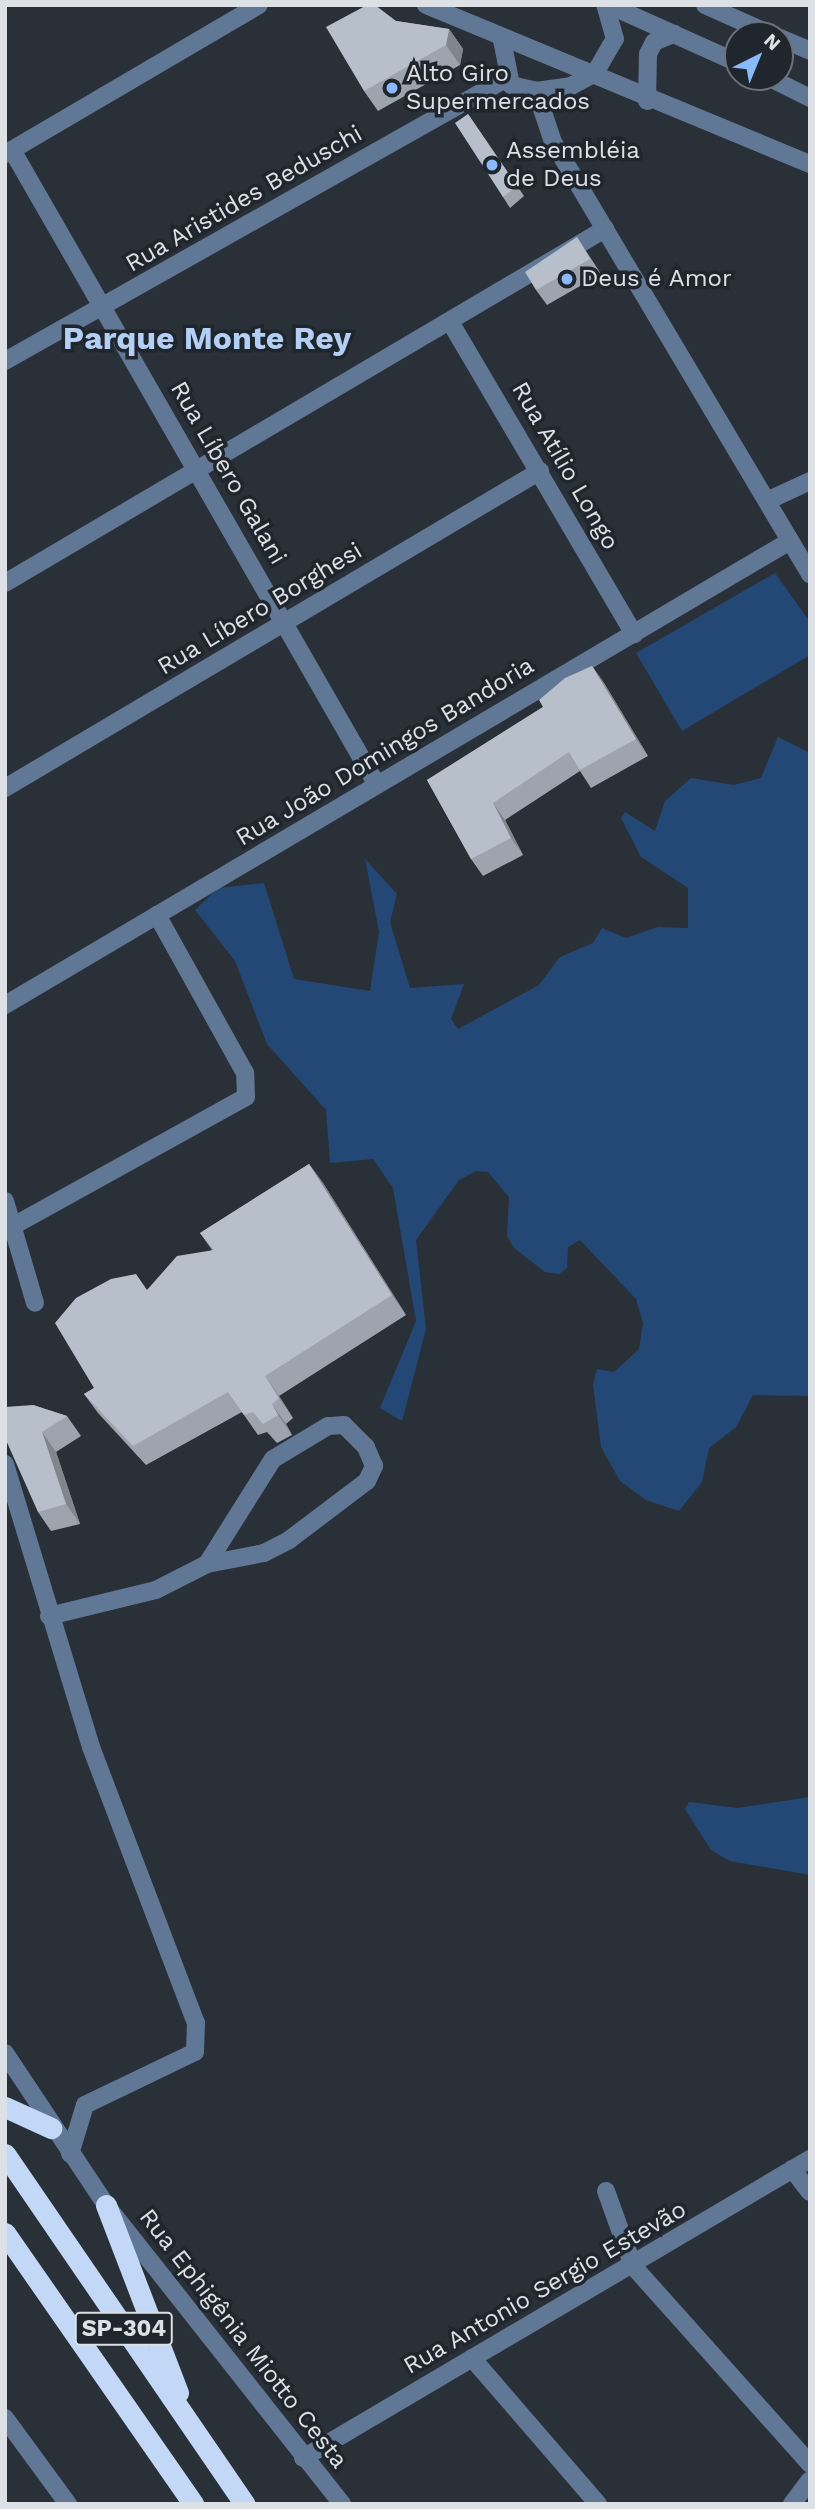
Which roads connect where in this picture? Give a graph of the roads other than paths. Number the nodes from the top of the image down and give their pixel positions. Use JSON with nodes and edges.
{"nodes":[{"id":1,"x":259,"y":5,"type":"edge"},
{"id":2,"x":426,"y":5,"type":"edge"},
{"id":3,"x":607,"y":5,"type":"edge"},
{"id":4,"x":705,"y":5,"type":"edge"},
{"id":5,"x":741,"y":21,"type":"edge"},
{"id":6,"x":674,"y":34,"type":"junction"},
{"id":7,"x":502,"y":40,"type":"junction"},
{"id":8,"x":724,"y":56,"type":"edge"},
{"id":9,"x":595,"y":73,"type":"junction"},
{"id":10,"x":505,"y":79,"type":"junction"},
{"id":11,"x":794,"y":90,"type":"edge"},
{"id":12,"x":536,"y":91,"type":"junction"},
{"id":13,"x":810,"y":98,"type":"edge"},
{"id":14,"x":647,"y":101,"type":"junction"},
{"id":15,"x":9,"y":152,"type":"edge"},
{"id":16,"x":790,"y":161,"type":"junction"},
{"id":17,"x":810,"y":164,"type":"edge"},
{"id":18,"x":810,"y":180,"type":"edge"},
{"id":19,"x":605,"y":229,"type":"junction"},
{"id":20,"x":103,"y":307,"type":"junction"},
{"id":21,"x":452,"y":325,"type":"junction"},
{"id":22,"x":5,"y":361,"type":"edge"},
{"id":23,"x":201,"y":471,"type":"junction"},
{"id":24,"x":540,"y":471,"type":"junction"},
{"id":25,"x":810,"y":481,"type":"edge"},
{"id":26,"x":769,"y":500,"type":"junction"},
{"id":27,"x":790,"y":541,"type":"junction"},
{"id":28,"x":810,"y":574,"type":"edge"},
{"id":29,"x":5,"y":583,"type":"edge"},
{"id":30,"x":284,"y":623,"type":"junction"},
{"id":31,"x":634,"y":634,"type":"junction"},
{"id":32,"x":377,"y":785,"type":"junction"},
{"id":33,"x":5,"y":788,"type":"edge"},
{"id":34,"x":157,"y":915,"type":"junction"},
{"id":35,"x":5,"y":1005,"type":"edge"},
{"id":36,"x":5,"y":1201,"type":"edge"},
{"id":37,"x":13,"y":1226,"type":"junction"},
{"id":38,"x":35,"y":1303,"type":"dead end"},
{"id":39,"x":5,"y":1464,"type":"edge"},
{"id":40,"x":206,"y":1564,"type":"junction"},
{"id":41,"x":49,"y":1616,"type":"junction"},
{"id":42,"x":5,"y":2053,"type":"edge"},
{"id":43,"x":5,"y":2106,"type":"edge"},
{"id":44,"x":51,"y":2128,"type":"junction"},
{"id":45,"x":5,"y":2154,"type":"edge"},
{"id":46,"x":70,"y":2154,"type":"junction"},
{"id":47,"x":810,"y":2159,"type":"edge"},
{"id":48,"x":792,"y":2169,"type":"junction"},
{"id":49,"x":606,"y":2191,"type":"dead end"},
{"id":50,"x":810,"y":2192,"type":"edge"},
{"id":51,"x":106,"y":2205,"type":"junction"},
{"id":52,"x":5,"y":2233,"type":"edge"},
{"id":53,"x":633,"y":2266,"type":"junction"},
{"id":54,"x":472,"y":2358,"type":"junction"},
{"id":55,"x":5,"y":2418,"type":"edge"},
{"id":56,"x":191,"y":2427,"type":"junction"},
{"id":57,"x":303,"y":2458,"type":"junction"},
{"id":58,"x":810,"y":2464,"type":"edge"},
{"id":59,"x":810,"y":2480,"type":"edge"},
{"id":60,"x":68,"y":2504,"type":"edge"},
{"id":61,"x":193,"y":2504,"type":"edge"},
{"id":62,"x":245,"y":2504,"type":"edge"},
{"id":63,"x":342,"y":2504,"type":"edge"},
{"id":64,"x":598,"y":2504,"type":"edge"},
{"id":65,"x":792,"y":2504,"type":"edge"}],
"edges":[{"from":1,"to":15,"type":"street"},
{"from":2,"to":7,"type":"street"},
{"from":3,"to":6,"type":"street"},
{"from":3,"to":9,"type":"street"},
{"from":4,"to":5,"type":"street"},
{"from":6,"to":8,"type":"street"},
{"from":6,"to":14,"type":"street"},
{"from":7,"to":9,"type":"street"},
{"from":7,"to":10,"type":"street"},
{"from":9,"to":12,"type":"street"},
{"from":9,"to":14,"type":"street"},
{"from":10,"to":12,"type":"street"},
{"from":10,"to":20,"type":"street","name":"Rua Aristides Beduschi"},
{"from":11,"to":13,"type":"street"},
{"from":12,"to":19,"type":"street"},
{"from":14,"to":16,"type":"street"},
{"from":15,"to":20,"type":"street","name":"Rua Líbero Galani"},
{"from":16,"to":17,"type":"street"},
{"from":16,"to":18,"type":"street"},
{"from":19,"to":21,"type":"street"},
{"from":19,"to":26,"type":"street"},
{"from":20,"to":22,"type":"street","name":"Rua Aristides Beduschi"},
{"from":20,"to":23,"type":"street","name":"Rua Líbero Galani"},
{"from":21,"to":23,"type":"street"},
{"from":21,"to":24,"type":"street","name":"Rua Atílio Longo"},
{"from":23,"to":29,"type":"street"},
{"from":23,"to":30,"type":"street","name":"Rua Líbero Galani"},
{"from":24,"to":30,"type":"street","name":"Rua Líbero Borghesi"},
{"from":24,"to":31,"type":"street","name":"Rua Atílio Longo"},
{"from":25,"to":26,"type":"street"},
{"from":26,"to":27,"type":"street"},
{"from":27,"to":28,"type":"street"},
{"from":27,"to":31,"type":"street","name":"Rua João Domingos Bandoria"},
{"from":30,"to":32,"type":"street","name":"Rua Líbero Galani"},
{"from":30,"to":33,"type":"street","name":"Rua Líbero Borghesi"},
{"from":31,"to":32,"type":"street","name":"Rua João Domingos Bandoria"},
{"from":32,"to":34,"type":"street","name":"Rua João Domingos Bandoria"},
{"from":34,"to":35,"type":"street","name":"Rua João Domingos Bandoria"},
{"from":34,"to":37,"type":"street"},
{"from":36,"to":37,"type":"street"},
{"from":37,"to":38,"type":"street"},
{"from":39,"to":41,"type":"street"},
{"from":40,"to":40,"type":"street"},
{"from":40,"to":41,"type":"street"},
{"from":41,"to":46,"type":"street"},
{"from":42,"to":44,"type":"street","name":"Rua Ephigênia Miotto Cesta"},
{"from":43,"to":44,"type":"highway"},
{"from":44,"to":46,"type":"street","name":"Rua Ephigênia Miotto Cesta"},
{"from":45,"to":56,"type":"highway","number":"SP-304"},
{"from":46,"to":51,"type":"street","name":"Rua Ephigênia Miotto Cesta"},
{"from":47,"to":48,"type":"street","name":"Rua Antonio Sergio Estevão"},
{"from":48,"to":50,"type":"street"},
{"from":48,"to":53,"type":"street","name":"Rua Antonio Sergio Estevão"},
{"from":49,"to":53,"type":"street"},
{"from":51,"to":56,"type":"highway"},
{"from":51,"to":57,"type":"street","name":"Rua Ephigênia Miotto Cesta"},
{"from":52,"to":61,"type":"highway","number":"SP-304"},
{"from":53,"to":54,"type":"street","name":"Rua Antonio Sergio Estevão"},
{"from":53,"to":58,"type":"street"},
{"from":54,"to":57,"type":"street","name":"Rua Antonio Sergio Estevão"},
{"from":54,"to":64,"type":"street"},
{"from":55,"to":60,"type":"street"},
{"from":56,"to":62,"type":"highway","number":"SP-304"},
{"from":57,"to":63,"type":"street","name":"Rua Ephigênia Miotto Cesta"},
{"from":59,"to":65,"type":"street"}]}
